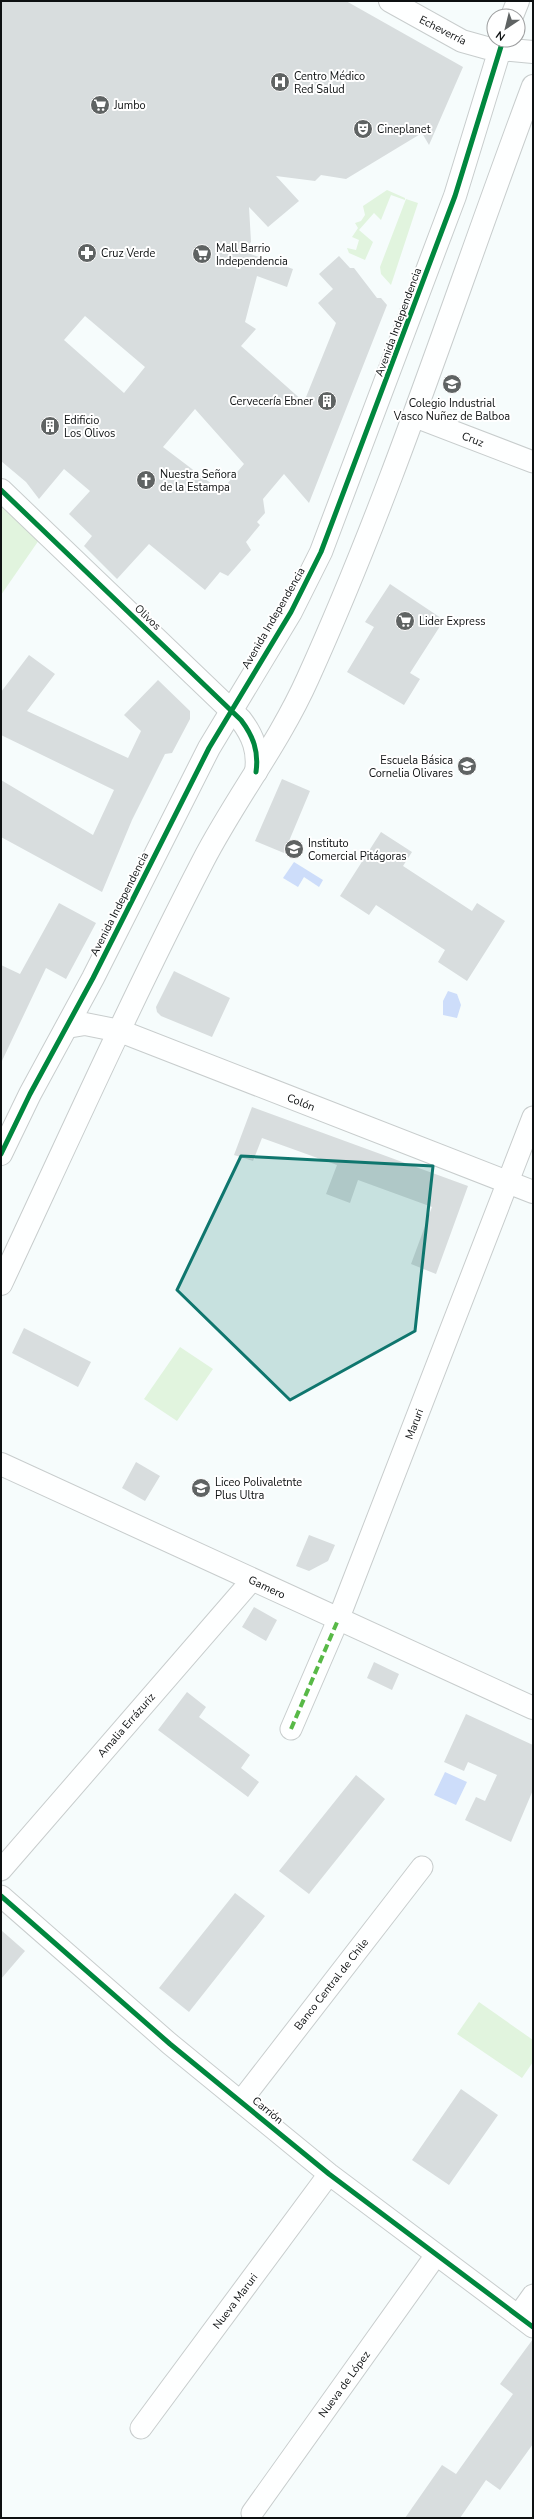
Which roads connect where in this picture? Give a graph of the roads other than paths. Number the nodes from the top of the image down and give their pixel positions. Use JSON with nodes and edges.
{"nodes":[{"id":1,"x":390,"y":1,"type":"edge"},
{"id":2,"x":486,"y":43,"type":"edge"},
{"id":3,"x":501,"y":48,"type":"edge"},
{"id":4,"x":515,"y":48,"type":"edge"},
{"id":5,"x":533,"y":52,"type":"edge"},
{"id":6,"x":533,"y":86,"type":"edge"},
{"id":7,"x":413,"y":416,"type":"junction"},
{"id":8,"x":533,"y":462,"type":"edge"},
{"id":9,"x":1,"y":490,"type":"edge"},
{"id":10,"x":231,"y":710,"type":"junction"},
{"id":11,"x":256,"y":772,"type":"junction"},
{"id":12,"x":67,"y":1027,"type":"junction"},
{"id":13,"x":120,"y":1031,"type":"junction"},
{"id":14,"x":533,"y":1117,"type":"edge"},
{"id":15,"x":1,"y":1154,"type":"edge"},
{"id":16,"x":508,"y":1182,"type":"junction"},
{"id":17,"x":533,"y":1192,"type":"edge"},
{"id":18,"x":1,"y":1284,"type":"edge"},
{"id":19,"x":1,"y":1464,"type":"edge"},
{"id":20,"x":252,"y":1580,"type":"junction"},
{"id":21,"x":338,"y":1620,"type":"junction"},
{"id":22,"x":533,"y":1708,"type":"edge"},
{"id":23,"x":291,"y":1729,"type":"dead end"},
{"id":24,"x":422,"y":1867,"type":"dead end"},
{"id":25,"x":1,"y":1870,"type":"edge"},
{"id":26,"x":1,"y":1896,"type":"edge"},
{"id":27,"x":241,"y":2101,"type":"junction"},
{"id":28,"x":329,"y":2174,"type":"junction"},
{"id":29,"x":436,"y":2255,"type":"junction"},
{"id":30,"x":533,"y":2295,"type":"edge"},
{"id":31,"x":526,"y":2321,"type":"edge"},
{"id":32,"x":141,"y":2428,"type":"dead end"},
{"id":33,"x":252,"y":2513,"type":"dead end"}],
"edges":[{"from":1,"to":2,"type":"main road","name":"Echeverría"},
{"from":3,"to":10,"type":"main road","name":"Avenida Independencia"},
{"from":4,"to":5,"type":"main road","name":"Echeverría"},
{"from":6,"to":7,"type":"main road"},
{"from":7,"to":8,"type":"street","name":"Cruz"},
{"from":7,"to":11,"type":"main road"},
{"from":9,"to":10,"type":"main road","name":"Olivos"},
{"from":10,"to":11,"type":"main road","name":"Olivos"},
{"from":10,"to":12,"type":"main road","name":"Avenida Independencia"},
{"from":11,"to":13,"type":"main road"},
{"from":12,"to":13,"type":"main road","name":"Colón"},
{"from":12,"to":15,"type":"main road","name":"Avenida Independencia"},
{"from":13,"to":16,"type":"main road","name":"Colón"},
{"from":13,"to":18,"type":"main road"},
{"from":14,"to":16,"type":"street","name":"Maruri"},
{"from":16,"to":17,"type":"main road","name":"Colón"},
{"from":16,"to":21,"type":"street","name":"Maruri"},
{"from":19,"to":20,"type":"main road","name":"Gamero"},
{"from":20,"to":21,"type":"main road","name":"Gamero"},
{"from":20,"to":25,"type":"street","name":"Amalia Errázuriz"},
{"from":21,"to":22,"type":"main road","name":"Gamero"},
{"from":21,"to":23,"type":"street","name":"Maruri"},
{"from":24,"to":27,"type":"street","name":"Banco Central de Chile"},
{"from":26,"to":27,"type":"street","name":"Carrión"},
{"from":27,"to":28,"type":"street","name":"Carrión"},
{"from":28,"to":29,"type":"street","name":"Carrión"},
{"from":28,"to":32,"type":"street","name":"Nueva Maruri"},
{"from":29,"to":31,"type":"street","name":"Carrión"},
{"from":29,"to":33,"type":"street","name":"Nueva de López"},
{"from":30,"to":31,"type":"street"}]}
